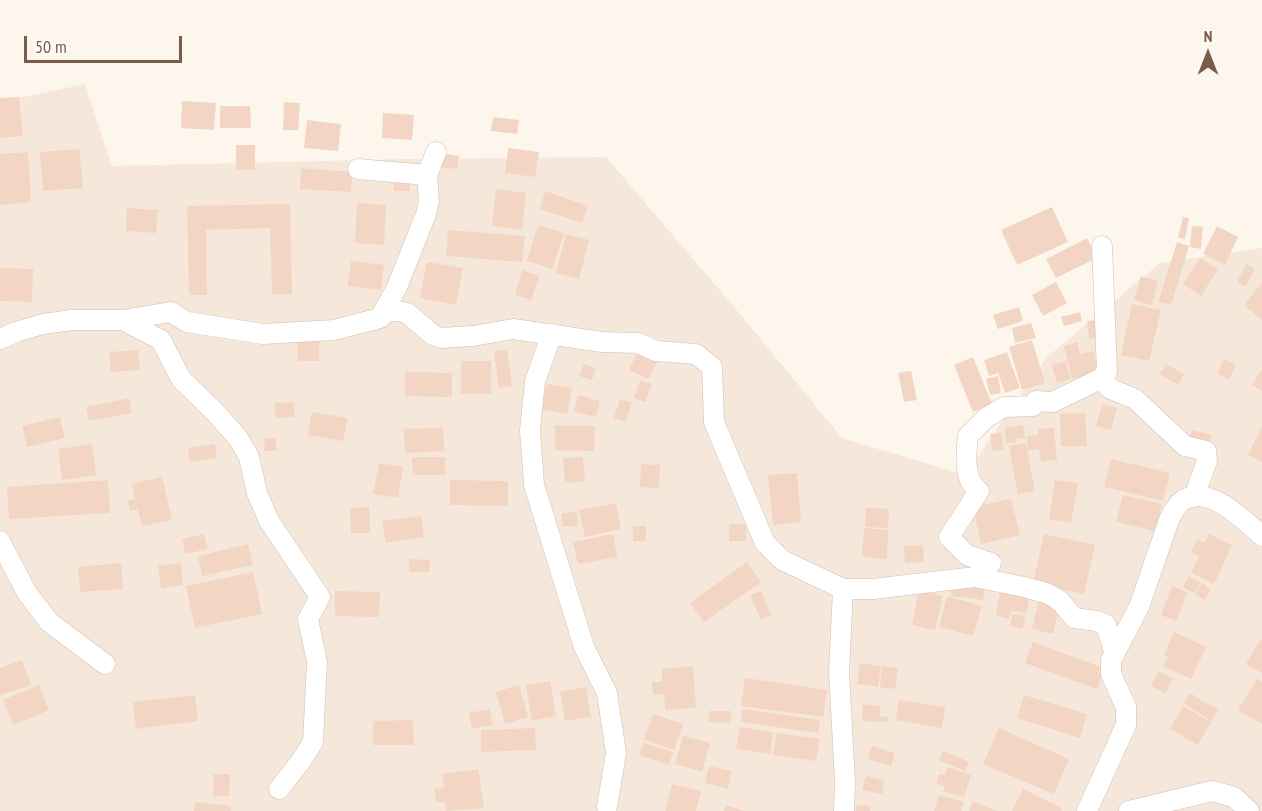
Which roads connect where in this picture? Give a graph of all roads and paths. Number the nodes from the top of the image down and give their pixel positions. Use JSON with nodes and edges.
{"nodes":[{"id":1,"x":436,"y":152,"type":"dead end"},
{"id":2,"x":358,"y":169,"type":"dead end"},
{"id":3,"x":427,"y":175,"type":"junction"},
{"id":4,"x":1102,"y":246,"type":"dead end"},
{"id":5,"x":171,"y":312,"type":"junction"},
{"id":6,"x":380,"y":318,"type":"junction"},
{"id":7,"x":123,"y":320,"type":"junction"},
{"id":8,"x":552,"y":334,"type":"junction"},
{"id":9,"x":0,"y":339,"type":"edge"},
{"id":10,"x":162,"y":340,"type":"junction"},
{"id":11,"x":1100,"y":379,"type":"junction"},
{"id":12,"x":1194,"y":497,"type":"junction"},
{"id":13,"x":1262,"y":536,"type":"edge"},
{"id":14,"x":0,"y":541,"type":"edge"},
{"id":15,"x":975,"y":577,"type":"junction"},
{"id":16,"x":843,"y":589,"type":"junction"},
{"id":17,"x":1114,"y":654,"type":"junction"},
{"id":18,"x":105,"y":664,"type":"dead end"},
{"id":19,"x":279,"y":789,"type":"dead end"},
{"id":20,"x":607,"y":807,"type":"dead end"},
{"id":21,"x":844,"y":811,"type":"edge"},
{"id":22,"x":1087,"y":811,"type":"edge"},
{"id":23,"x":1128,"y":811,"type":"edge"},
{"id":24,"x":1249,"y":811,"type":"edge"}],
"edges":[{"from":1,"to":3,"type":"street"},
{"from":2,"to":3,"type":"street"},
{"from":3,"to":6,"type":"street"},
{"from":4,"to":11,"type":"street"},
{"from":5,"to":6,"type":"street"},
{"from":5,"to":7,"type":"street"},
{"from":5,"to":10,"type":"street"},
{"from":6,"to":8,"type":"street"},
{"from":7,"to":9,"type":"street"},
{"from":7,"to":10,"type":"street"},
{"from":8,"to":16,"type":"street"},
{"from":8,"to":20,"type":"street"},
{"from":10,"to":19,"type":"street"},
{"from":11,"to":12,"type":"street"},
{"from":11,"to":15,"type":"street"},
{"from":12,"to":13,"type":"street"},
{"from":12,"to":17,"type":"street"},
{"from":14,"to":18,"type":"street"},
{"from":15,"to":16,"type":"street"},
{"from":15,"to":17,"type":"street"},
{"from":16,"to":21,"type":"street"},
{"from":17,"to":22,"type":"street"},
{"from":23,"to":24,"type":"street"}]}
